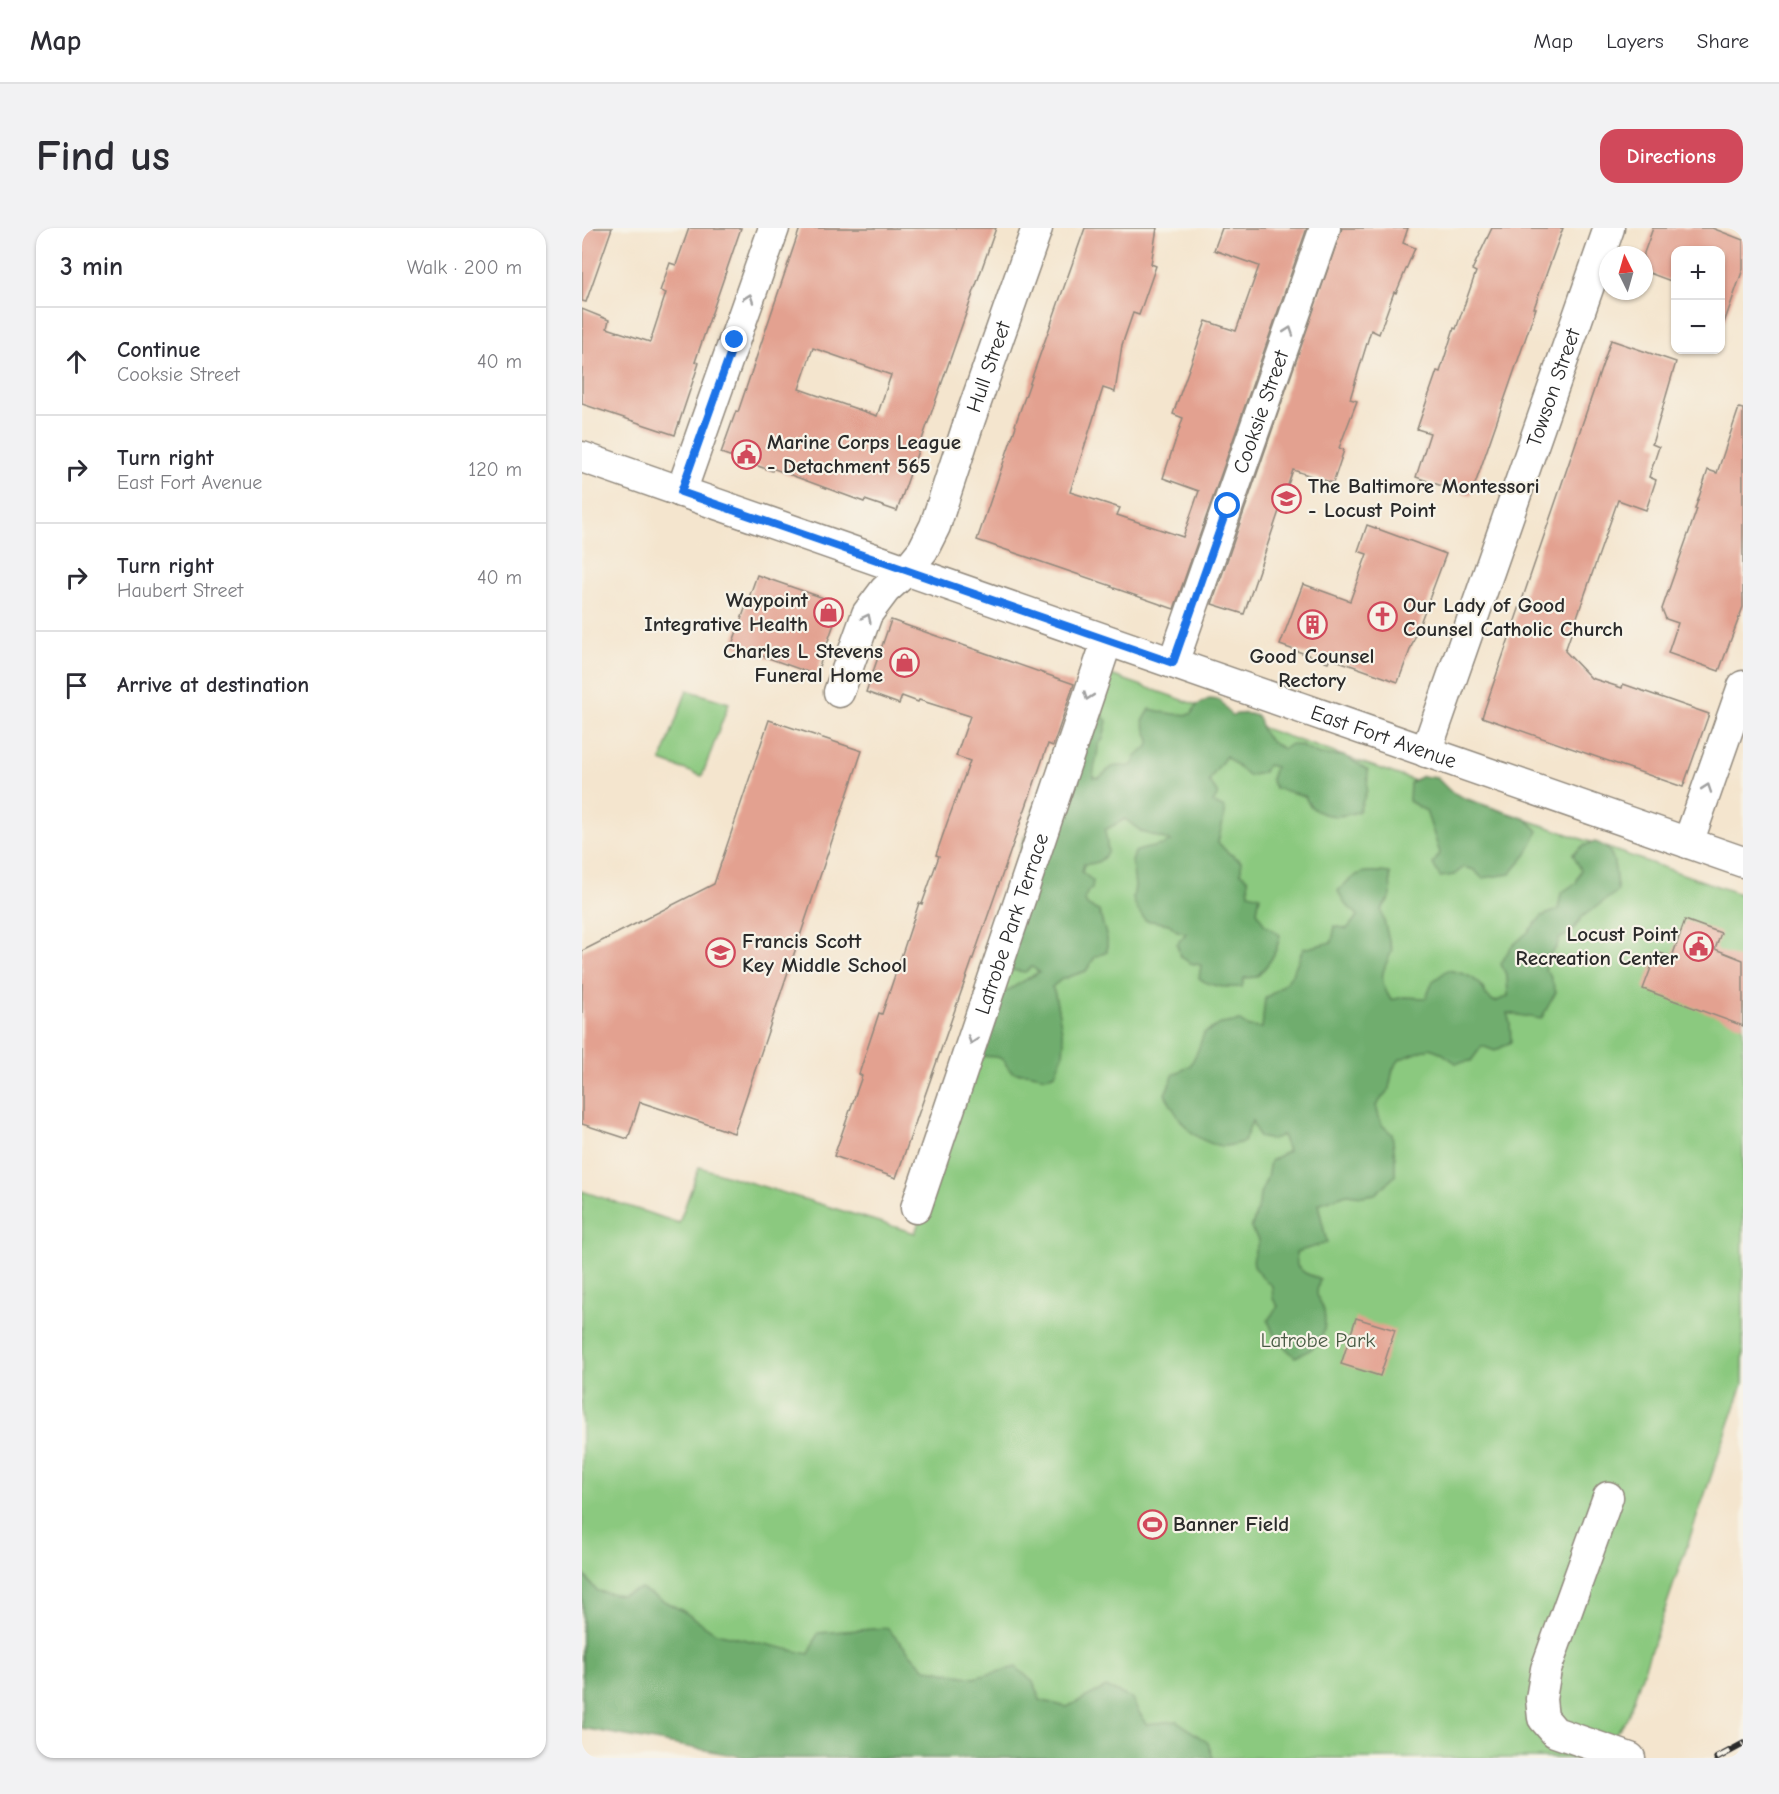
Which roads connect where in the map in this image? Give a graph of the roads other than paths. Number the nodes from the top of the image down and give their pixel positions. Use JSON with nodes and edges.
{"nodes":[{"id":1,"x":774,"y":228,"type":"edge"},
{"id":2,"x":1037,"y":228,"type":"edge"},
{"id":3,"x":1325,"y":228,"type":"edge"},
{"id":4,"x":1609,"y":228,"type":"edge"},
{"id":5,"x":582,"y":457,"type":"edge"},
{"id":6,"x":681,"y":492,"type":"junction"},
{"id":7,"x":906,"y":571,"type":"junction"},
{"id":8,"x":1107,"y":641,"type":"junction"},
{"id":9,"x":1173,"y":663,"type":"junction"},
{"id":10,"x":1743,"y":686,"type":"edge"},
{"id":11,"x":839,"y":692,"type":"dead end"},
{"id":12,"x":1426,"y":752,"type":"junction"},
{"id":13,"x":1688,"y":843,"type":"junction"},
{"id":14,"x":1743,"y":862,"type":"edge"},
{"id":15,"x":916,"y":1208,"type":"dead end"},
{"id":16,"x":1608,"y":1497,"type":"dead end"},
{"id":17,"x":1630,"y":1758,"type":"edge"}],
"edges":[{"from":6,"to":1,"type":"street","one_way":true},
{"from":2,"to":7,"type":"street","name":"Hull Street"},
{"from":9,"to":3,"type":"street","name":"Cooksie Street","one_way":true},
{"from":4,"to":12,"type":"street","name":"Towson Street"},
{"from":5,"to":6,"type":"street","name":"East Fort Avenue"},
{"from":6,"to":7,"type":"street","name":"East Fort Avenue"},
{"from":7,"to":8,"type":"street","name":"East Fort Avenue"},
{"from":11,"to":7,"type":"street","name":"Hull Street","one_way":true},
{"from":8,"to":9,"type":"street","name":"East Fort Avenue"},
{"from":8,"to":15,"type":"street","name":"Latrobe Park Terrace","one_way":true},
{"from":9,"to":12,"type":"street","name":"East Fort Avenue"},
{"from":13,"to":10,"type":"street","one_way":true},
{"from":12,"to":13,"type":"street","name":"East Fort Avenue"},
{"from":13,"to":14,"type":"street","name":"East Fort Avenue"},
{"from":16,"to":17,"type":"street"}]}
